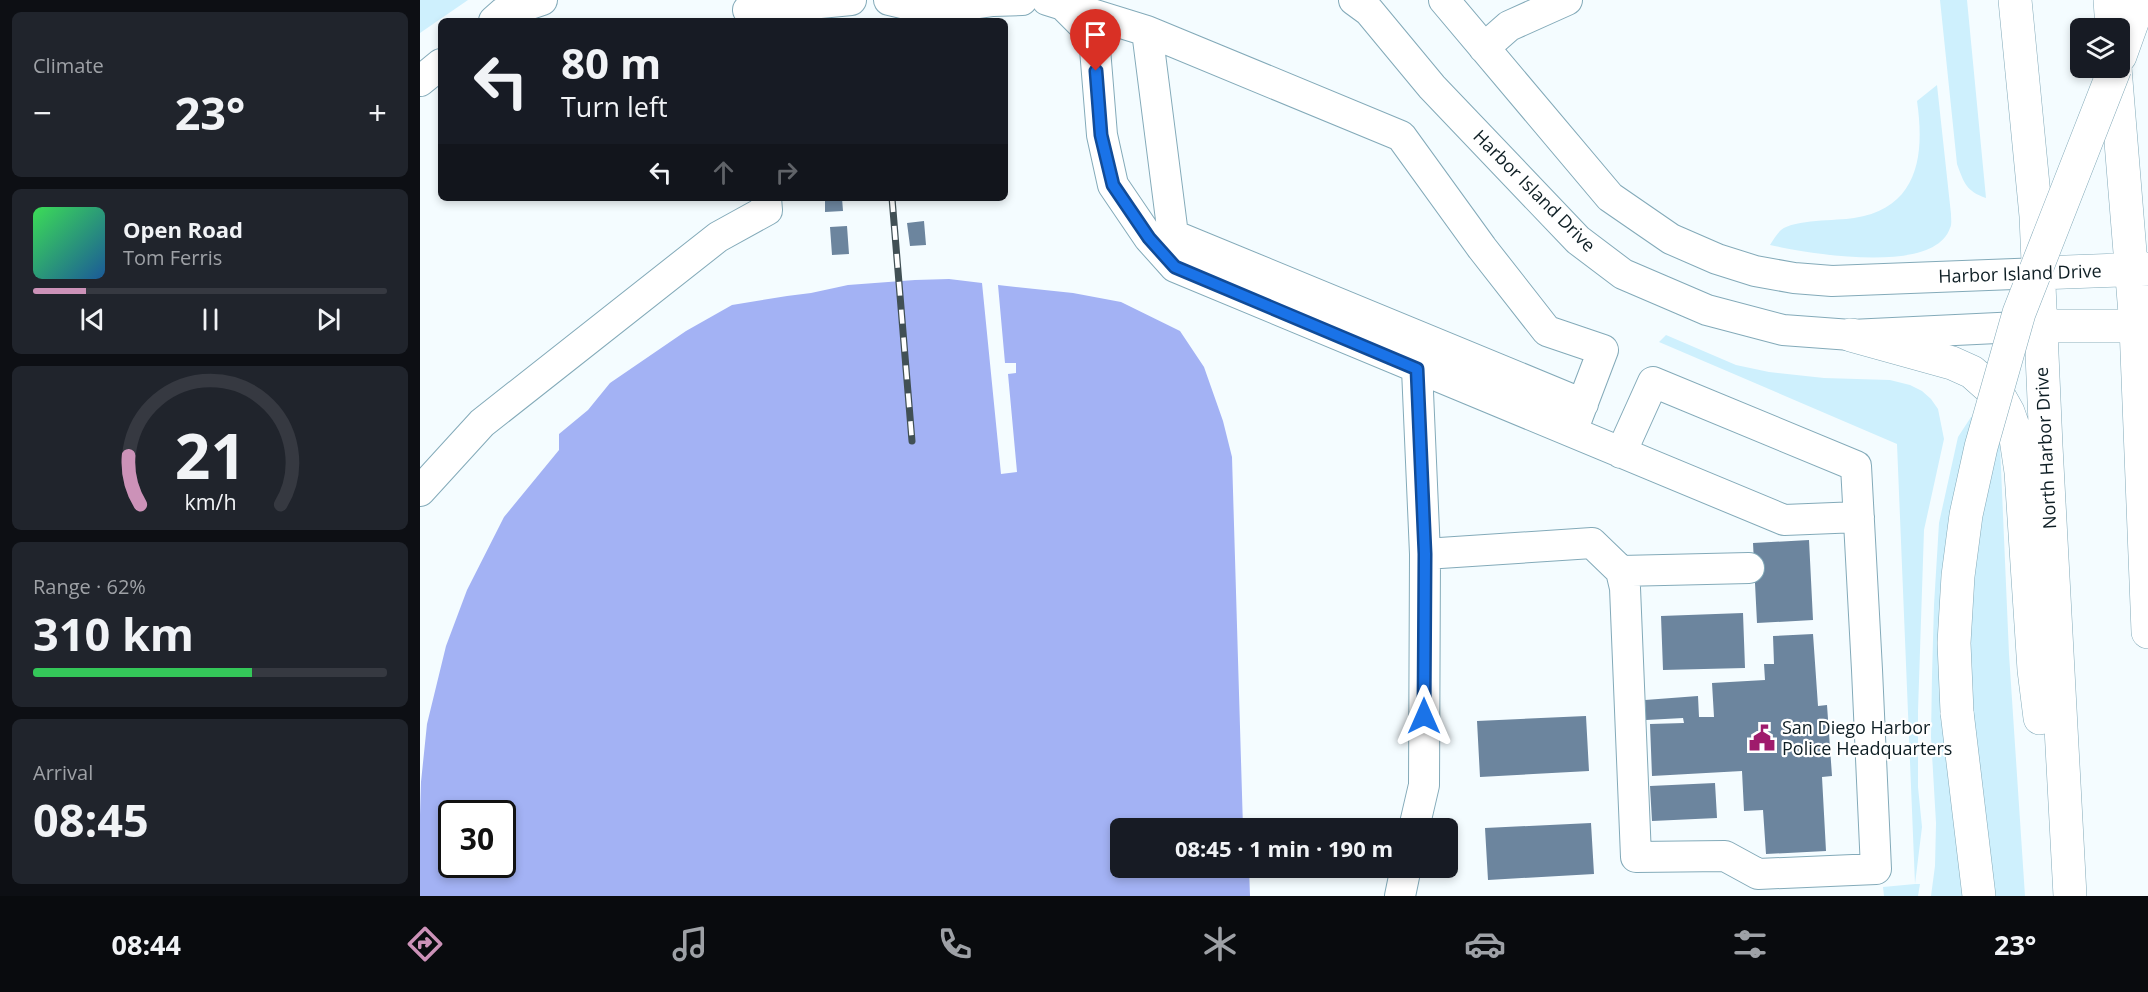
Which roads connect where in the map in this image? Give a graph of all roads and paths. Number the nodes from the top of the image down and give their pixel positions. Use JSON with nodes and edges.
{"nodes":[{"id":1,"x":543,"y":0,"type":"edge"},
{"id":2,"x":850,"y":0,"type":"edge"},
{"id":3,"x":889,"y":0,"type":"edge"},
{"id":4,"x":1022,"y":0,"type":"edge"},
{"id":5,"x":1354,"y":0,"type":"edge"},
{"id":6,"x":1444,"y":0,"type":"edge"},
{"id":7,"x":1567,"y":0,"type":"edge"},
{"id":8,"x":2015,"y":0,"type":"edge"},
{"id":9,"x":2110,"y":0,"type":"edge"},
{"id":10,"x":2140,"y":0,"type":"edge"},
{"id":11,"x":1055,"y":2,"type":"edge"},
{"id":12,"x":747,"y":10,"type":"edge"},
{"id":13,"x":497,"y":18,"type":"edge"},
{"id":14,"x":2111,"y":18,"type":"edge"},
{"id":15,"x":2130,"y":28,"type":"edge"},
{"id":16,"x":1147,"y":31,"type":"junction"},
{"id":17,"x":1484,"y":48,"type":"junction"},
{"id":18,"x":438,"y":66,"type":"edge"},
{"id":19,"x":2111,"y":78,"type":"edge"},
{"id":20,"x":2116,"y":78,"type":"edge"},
{"id":21,"x":420,"y":81,"type":"edge"},
{"id":22,"x":766,"y":201,"type":"edge"},
{"id":23,"x":2140,"y":269,"type":"edge"},
{"id":24,"x":2039,"y":273,"type":"junction"},
{"id":25,"x":2041,"y":326,"type":"junction"},
{"id":26,"x":2142,"y":326,"type":"edge"},
{"id":27,"x":1851,"y":335,"type":"junction"},
{"id":28,"x":1417,"y":369,"type":"junction"},
{"id":29,"x":1576,"y":401,"type":"junction"},
{"id":30,"x":1572,"y":433,"type":"junction"},
{"id":31,"x":1621,"y":453,"type":"junction"},
{"id":32,"x":420,"y":491,"type":"edge"},
{"id":33,"x":1859,"y":517,"type":"junction"},
{"id":34,"x":1425,"y":554,"type":"junction"},
{"id":35,"x":1749,"y":568,"type":"dead end"},
{"id":36,"x":1621,"y":571,"type":"junction"},
{"id":37,"x":2148,"y":632,"type":"edge"},
{"id":38,"x":1416,"y":818,"type":"edge"},
{"id":39,"x":1404,"y":878,"type":"edge"},
{"id":40,"x":1400,"y":896,"type":"edge"},
{"id":41,"x":1978,"y":896,"type":"edge"},
{"id":42,"x":2062,"y":896,"type":"edge"},
{"id":43,"x":2070,"y":896,"type":"edge"}],
"edges":[{"from":1,"to":13,"type":"street"},
{"from":2,"to":12,"type":"street"},
{"from":3,"to":4,"type":"street"},
{"from":5,"to":27,"type":"street","name":"Harbor Island Drive"},
{"from":6,"to":17,"type":"street","name":"Harbor Island Drive"},
{"from":7,"to":17,"type":"street"},
{"from":8,"to":24,"type":"main road","name":"North Harbor Drive"},
{"from":9,"to":14,"type":"main road"},
{"from":10,"to":15,"type":"main road"},
{"from":11,"to":16,"type":"street"},
{"from":11,"to":28,"type":"street"},
{"from":16,"to":29,"type":"street"},
{"from":16,"to":29,"type":"street"},
{"from":17,"to":24,"type":"street","name":"Harbor Island Drive"},
{"from":18,"to":21,"type":"street"},
{"from":19,"to":41,"type":"main road","bridge":true},
{"from":20,"to":23,"type":"main road"},
{"from":22,"to":32,"type":"street"},
{"from":23,"to":24,"type":"main road","name":"Harbor Island Drive"},
{"from":23,"to":26,"type":"main road"},
{"from":24,"to":25,"type":"main road","name":"North Harbor Drive"},
{"from":25,"to":26,"type":"main road"},
{"from":25,"to":27,"type":"street","name":"Harbor Island Drive"},
{"from":25,"to":43,"type":"main road","name":"North Harbor Drive"},
{"from":26,"to":37,"type":"main road"},
{"from":27,"to":42,"type":"main road"},
{"from":28,"to":30,"type":"street"},
{"from":28,"to":34,"type":"street"},
{"from":29,"to":30,"type":"street"},
{"from":30,"to":31,"type":"street"},
{"from":31,"to":33,"type":"street"},
{"from":31,"to":33,"type":"street"},
{"from":33,"to":36,"type":"street"},
{"from":34,"to":36,"type":"street"},
{"from":34,"to":38,"type":"street"},
{"from":35,"to":36,"type":"street"},
{"from":39,"to":40,"type":"street"}]}
